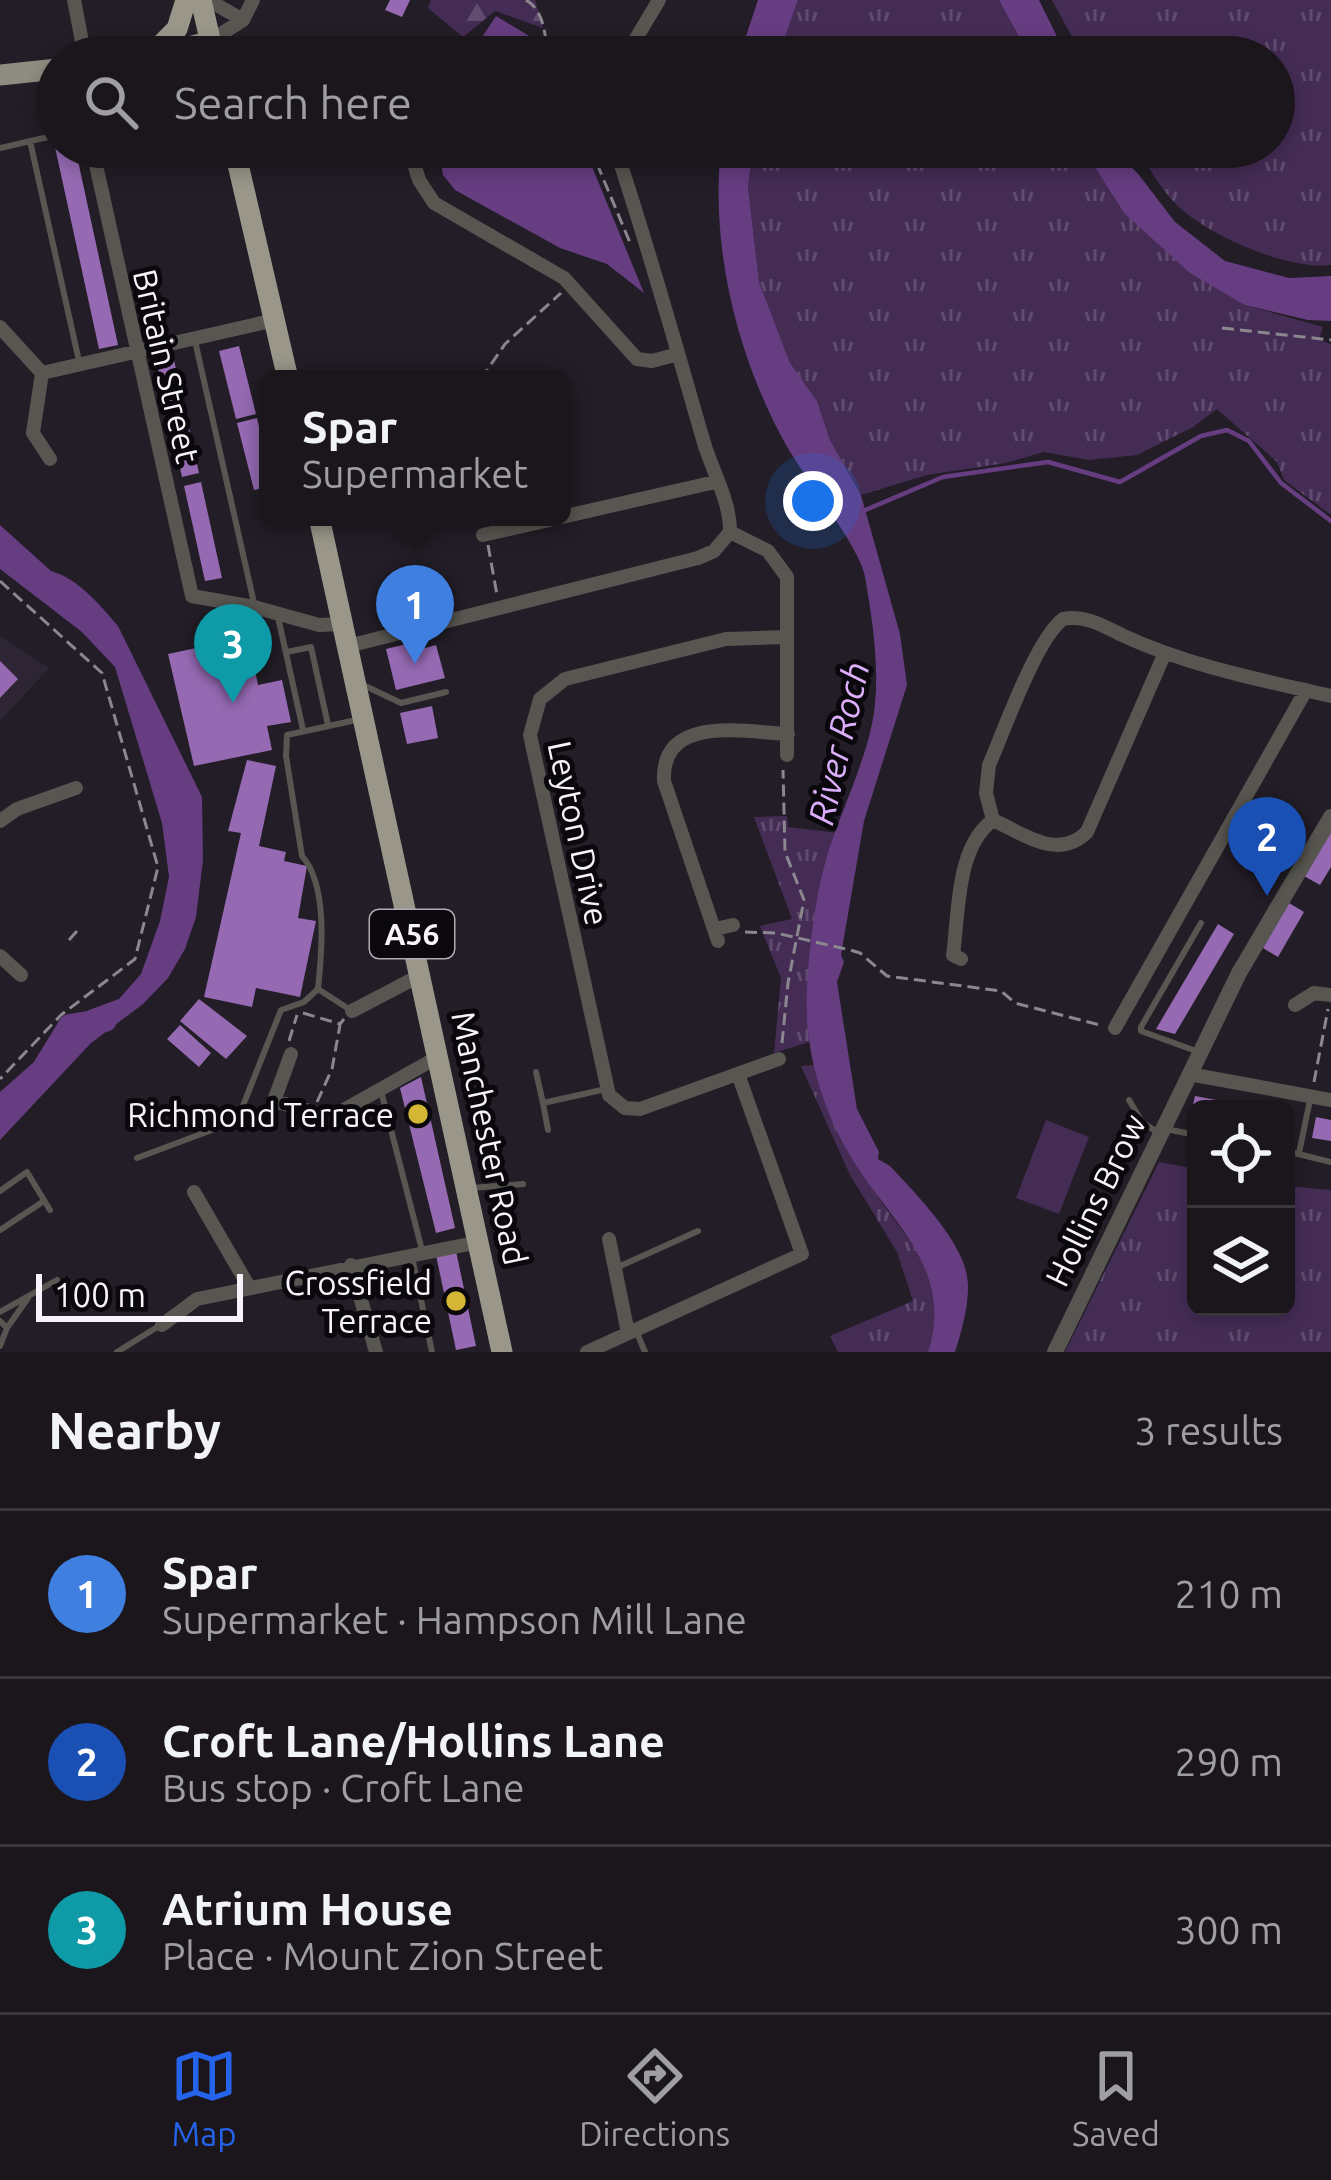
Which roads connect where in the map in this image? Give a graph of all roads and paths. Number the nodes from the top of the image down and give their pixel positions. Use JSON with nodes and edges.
{"nodes":[{"id":1,"x":74,"y":0,"type":"edge"},
{"id":2,"x":186,"y":0,"type":"edge"},
{"id":3,"x":205,"y":0,"type":"edge"},
{"id":4,"x":253,"y":0,"type":"edge"},
{"id":5,"x":526,"y":0,"type":"edge"},
{"id":6,"x":658,"y":0,"type":"edge"},
{"id":7,"x":243,"y":20,"type":"junction"},
{"id":8,"x":81,"y":36,"type":"edge"},
{"id":9,"x":170,"y":36,"type":"edge"},
{"id":10,"x":210,"y":36,"type":"edge"},
{"id":11,"x":226,"y":36,"type":"edge"},
{"id":12,"x":546,"y":36,"type":"edge"},
{"id":13,"x":637,"y":36,"type":"edge"},
{"id":14,"x":36,"y":71,"type":"edge"},
{"id":15,"x":0,"y":75,"type":"edge"},
{"id":16,"x":36,"y":140,"type":"edge"},
{"id":17,"x":30,"y":141,"type":"junction"},
{"id":18,"x":0,"y":148,"type":"edge"},
{"id":19,"x":96,"y":168,"type":"edge"},
{"id":20,"x":240,"y":168,"type":"edge"},
{"id":21,"x":415,"y":168,"type":"edge"},
{"id":22,"x":599,"y":168,"type":"edge"},
{"id":23,"x":622,"y":168,"type":"edge"},
{"id":24,"x":634,"y":255,"type":"dead end"},
{"id":25,"x":571,"y":284,"type":"junction"},
{"id":26,"x":275,"y":320,"type":"junction"},
{"id":27,"x":0,"y":327,"type":"edge"},
{"id":28,"x":1222,"y":328,"type":"dead end"},
{"id":29,"x":194,"y":338,"type":"junction"},
{"id":30,"x":1331,"y":340,"type":"edge"},
{"id":31,"x":134,"y":352,"type":"junction"},
{"id":32,"x":678,"y":354,"type":"junction"},
{"id":33,"x":79,"y":364,"type":"junction"},
{"id":34,"x":286,"y":370,"type":"edge"},
{"id":35,"x":487,"y":370,"type":"edge"},
{"id":36,"x":42,"y":373,"type":"junction"},
{"id":37,"x":50,"y":459,"type":"dead end"},
{"id":38,"x":715,"y":482,"type":"junction"},
{"id":39,"x":571,"y":511,"type":"edge"},
{"id":40,"x":321,"y":526,"type":"edge"},
{"id":41,"x":506,"y":526,"type":"edge"},
{"id":42,"x":730,"y":532,"type":"junction"},
{"id":43,"x":484,"y":535,"type":"joint"},
{"id":44,"x":0,"y":581,"type":"edge"},
{"id":45,"x":254,"y":607,"type":"junction"},
{"id":46,"x":499,"y":608,"type":"junction"},
{"id":47,"x":277,"y":613,"type":"junction"},
{"id":48,"x":346,"y":635,"type":"junction"},
{"id":49,"x":787,"y":637,"type":"junction"},
{"id":50,"x":286,"y":652,"type":"junction"},
{"id":51,"x":1164,"y":655,"type":"junction"},
{"id":52,"x":356,"y":682,"type":"junction"},
{"id":53,"x":1306,"y":690,"type":"junction"},
{"id":54,"x":446,"y":692,"type":"dead end"},
{"id":55,"x":1331,"y":696,"type":"edge"},
{"id":56,"x":364,"y":719,"type":"junction"},
{"id":57,"x":328,"y":725,"type":"junction"},
{"id":58,"x":302,"y":730,"type":"junction"},
{"id":59,"x":788,"y":734,"type":"junction"},
{"id":60,"x":788,"y":755,"type":"joint"},
{"id":61,"x":76,"y":788,"type":"dead end"},
{"id":62,"x":1331,"y":817,"type":"edge"},
{"id":63,"x":993,"y":820,"type":"junction"},
{"id":64,"x":0,"y":821,"type":"edge"},
{"id":65,"x":1201,"y":923,"type":"dead end"},
{"id":66,"x":734,"y":925,"type":"joint"},
{"id":67,"x":76,"y":931,"type":"dead end"},
{"id":68,"x":799,"y":939,"type":"junction"},
{"id":69,"x":70,"y":940,"type":"dead end"},
{"id":70,"x":0,"y":956,"type":"edge"},
{"id":71,"x":961,"y":959,"type":"dead end"},
{"id":72,"x":21,"y":975,"type":"dead end"},
{"id":73,"x":421,"y":975,"type":"junction"},
{"id":74,"x":318,"y":989,"type":"junction"},
{"id":75,"x":1331,"y":995,"type":"edge"},
{"id":76,"x":1295,"y":1005,"type":"dead end"},
{"id":77,"x":352,"y":1011,"type":"junction"},
{"id":78,"x":340,"y":1024,"type":"junction"},
{"id":79,"x":1114,"y":1028,"type":"joint"},
{"id":80,"x":1200,"y":1052,"type":"junction"},
{"id":81,"x":291,"y":1054,"type":"joint"},
{"id":82,"x":779,"y":1059,"type":"joint"},
{"id":83,"x":440,"y":1060,"type":"junction"},
{"id":84,"x":536,"y":1072,"type":"dead end"},
{"id":85,"x":738,"y":1074,"type":"junction"},
{"id":86,"x":1189,"y":1074,"type":"junction"},
{"id":87,"x":0,"y":1078,"type":"edge"},
{"id":88,"x":249,"y":1090,"type":"junction"},
{"id":89,"x":381,"y":1090,"type":"junction"},
{"id":90,"x":606,"y":1090,"type":"junction"},
{"id":91,"x":1311,"y":1097,"type":"junction"},
{"id":92,"x":1129,"y":1100,"type":"dead end"},
{"id":93,"x":1331,"y":1100,"type":"edge"},
{"id":94,"x":274,"y":1101,"type":"junction"},
{"id":95,"x":543,"y":1102,"type":"junction"},
{"id":96,"x":313,"y":1112,"type":"junction"},
{"id":97,"x":548,"y":1130,"type":"dead end"},
{"id":98,"x":1161,"y":1132,"type":"junction"},
{"id":99,"x":1187,"y":1134,"type":"edge"},
{"id":100,"x":1295,"y":1152,"type":"edge"},
{"id":101,"x":1298,"y":1153,"type":"junction"},
{"id":102,"x":137,"y":1158,"type":"dead end"},
{"id":103,"x":1331,"y":1162,"type":"edge"},
{"id":104,"x":524,"y":1184,"type":"dead end"},
{"id":105,"x":468,"y":1189,"type":"junction"},
{"id":106,"x":0,"y":1191,"type":"edge"},
{"id":107,"x":194,"y":1192,"type":"dead end"},
{"id":108,"x":44,"y":1201,"type":"junction"},
{"id":109,"x":50,"y":1210,"type":"dead end"},
{"id":110,"x":0,"y":1229,"type":"edge"},
{"id":111,"x":698,"y":1231,"type":"dead end"},
{"id":112,"x":609,"y":1239,"type":"dead end"},
{"id":113,"x":479,"y":1242,"type":"junction"},
{"id":114,"x":417,"y":1253,"type":"junction"},
{"id":115,"x":351,"y":1265,"type":"junction"},
{"id":116,"x":615,"y":1269,"type":"junction"},
{"id":117,"x":57,"y":1280,"type":"dead end"},
{"id":118,"x":249,"y":1287,"type":"junction"},
{"id":119,"x":30,"y":1295,"type":"junction"},
{"id":120,"x":0,"y":1312,"type":"edge"},
{"id":121,"x":162,"y":1324,"type":"joint"},
{"id":122,"x":3,"y":1325,"type":"edge"},
{"id":123,"x":632,"y":1331,"type":"junction"},
{"id":124,"x":0,"y":1346,"type":"edge"},
{"id":125,"x":597,"y":1350,"type":"edge"},
{"id":126,"x":499,"y":1351,"type":"edge"},
{"id":127,"x":117,"y":1352,"type":"edge"},
{"id":128,"x":376,"y":1352,"type":"edge"},
{"id":129,"x":432,"y":1352,"type":"edge"},
{"id":130,"x":645,"y":1352,"type":"edge"},
{"id":131,"x":1054,"y":1352,"type":"edge"}],
"edges":[{"from":1,"to":8,"type":"street"},
{"from":2,"to":9,"type":"highway"},
{"from":3,"to":7,"type":"street"},
{"from":3,"to":10,"type":"highway"},
{"from":4,"to":7,"type":"street"},
{"from":5,"to":12,"type":"path"},
{"from":6,"to":13,"type":"street"},
{"from":7,"to":11,"type":"street"},
{"from":14,"to":15,"type":"main road"},
{"from":16,"to":17,"type":"lane"},
{"from":17,"to":18,"type":"lane"},
{"from":17,"to":33,"type":"lane"},
{"from":19,"to":31,"type":"street","name":"Britain Street"},
{"from":20,"to":26,"type":"highway"},
{"from":21,"to":25,"type":"street"},
{"from":22,"to":24,"type":"path"},
{"from":23,"to":32,"type":"street"},
{"from":25,"to":32,"type":"street"},
{"from":25,"to":35,"type":"path"},
{"from":26,"to":29,"type":"street"},
{"from":26,"to":34,"type":"highway"},
{"from":27,"to":36,"type":"street"},
{"from":28,"to":30,"type":"path"},
{"from":29,"to":31,"type":"street"},
{"from":29,"to":45,"type":"lane"},
{"from":31,"to":33,"type":"street"},
{"from":31,"to":45,"type":"street","name":"Britain Street"},
{"from":32,"to":38,"type":"street"},
{"from":33,"to":36,"type":"street"},
{"from":36,"to":37,"type":"street"},
{"from":38,"to":39,"type":"street"},
{"from":38,"to":42,"type":"street"},
{"from":40,"to":48,"type":"highway","name":"Manchester Road","number":"A56"},
{"from":41,"to":43,"type":"street"},
{"from":42,"to":46,"type":"street"},
{"from":42,"to":49,"type":"street"},
{"from":43,"to":46,"type":"path"},
{"from":44,"to":87,"type":"path"},
{"from":45,"to":47,"type":"street"},
{"from":46,"to":48,"type":"street"},
{"from":47,"to":48,"type":"street"},
{"from":47,"to":50,"type":"lane"},
{"from":48,"to":52,"type":"highway","name":"Manchester Road","number":"A56"},
{"from":49,"to":59,"type":"street"},
{"from":49,"to":90,"type":"street","name":"Leyton Drive"},
{"from":50,"to":57,"type":"lane"},
{"from":50,"to":58,"type":"lane"},
{"from":51,"to":53,"type":"street"},
{"from":51,"to":63,"type":"street"},
{"from":51,"to":63,"type":"street"},
{"from":52,"to":54,"type":"lane"},
{"from":52,"to":56,"type":"highway","name":"Manchester Road","number":"A56"},
{"from":53,"to":55,"type":"street"},
{"from":53,"to":79,"type":"street"},
{"from":56,"to":57,"type":"lane"},
{"from":56,"to":73,"type":"highway","name":"Manchester Road","number":"A56"},
{"from":57,"to":58,"type":"lane"},
{"from":58,"to":74,"type":"lane"},
{"from":59,"to":60,"type":"street"},
{"from":59,"to":66,"type":"street"},
{"from":60,"to":68,"type":"path"},
{"from":61,"to":64,"type":"street"},
{"from":62,"to":80,"type":"street","name":"Hollins Brow"},
{"from":63,"to":71,"type":"street"},
{"from":65,"to":80,"type":"lane"},
{"from":66,"to":68,"type":"path"},
{"from":67,"to":69,"type":"path"},
{"from":68,"to":79,"type":"path"},
{"from":68,"to":82,"type":"path"},
{"from":70,"to":72,"type":"street"},
{"from":73,"to":77,"type":"street"},
{"from":73,"to":83,"type":"highway","name":"Manchester Road","number":"A56"},
{"from":74,"to":77,"type":"lane"},
{"from":74,"to":88,"type":"lane"},
{"from":75,"to":76,"type":"street"},
{"from":75,"to":91,"type":"path"},
{"from":77,"to":78,"type":"path"},
{"from":78,"to":81,"type":"path"},
{"from":78,"to":96,"type":"path"},
{"from":80,"to":86,"type":"street","name":"Hollins Brow"},
{"from":81,"to":94,"type":"street"},
{"from":82,"to":85,"type":"street"},
{"from":83,"to":89,"type":"street"},
{"from":83,"to":105,"type":"highway","name":"Manchester Road","number":"A56"},
{"from":84,"to":95,"type":"lane"},
{"from":85,"to":90,"type":"street"},
{"from":85,"to":123,"type":"street"},
{"from":86,"to":91,"type":"street"},
{"from":86,"to":98,"type":"street","name":"Hollins Brow"},
{"from":88,"to":94,"type":"lane"},
{"from":88,"to":102,"type":"lane"},
{"from":89,"to":96,"type":"street"},
{"from":89,"to":114,"type":"lane"},
{"from":90,"to":95,"type":"lane"},
{"from":91,"to":93,"type":"street"},
{"from":91,"to":101,"type":"lane"},
{"from":92,"to":98,"type":"lane"},
{"from":94,"to":96,"type":"street"},
{"from":95,"to":97,"type":"lane"},
{"from":98,"to":99,"type":"lane"},
{"from":98,"to":131,"type":"street","name":"Hollins Brow"},
{"from":100,"to":101,"type":"lane"},
{"from":101,"to":103,"type":"lane"},
{"from":104,"to":105,"type":"lane"},
{"from":105,"to":113,"type":"highway","name":"Manchester Road","number":"A56"},
{"from":106,"to":108,"type":"lane"},
{"from":107,"to":118,"type":"street"},
{"from":108,"to":109,"type":"lane"},
{"from":108,"to":110,"type":"lane"},
{"from":111,"to":116,"type":"lane"},
{"from":112,"to":116,"type":"street"},
{"from":113,"to":114,"type":"street"},
{"from":113,"to":126,"type":"highway","name":"Manchester Road","number":"A56"},
{"from":114,"to":115,"type":"street"},
{"from":114,"to":129,"type":"lane"},
{"from":115,"to":118,"type":"street"},
{"from":115,"to":128,"type":"street"},
{"from":116,"to":123,"type":"street"},
{"from":117,"to":119,"type":"lane"},
{"from":118,"to":121,"type":"street"},
{"from":119,"to":120,"type":"lane"},
{"from":119,"to":122,"type":"lane"},
{"from":121,"to":127,"type":"lane"},
{"from":122,"to":124,"type":"lane"},
{"from":123,"to":125,"type":"street"},
{"from":123,"to":130,"type":"lane"}]}
